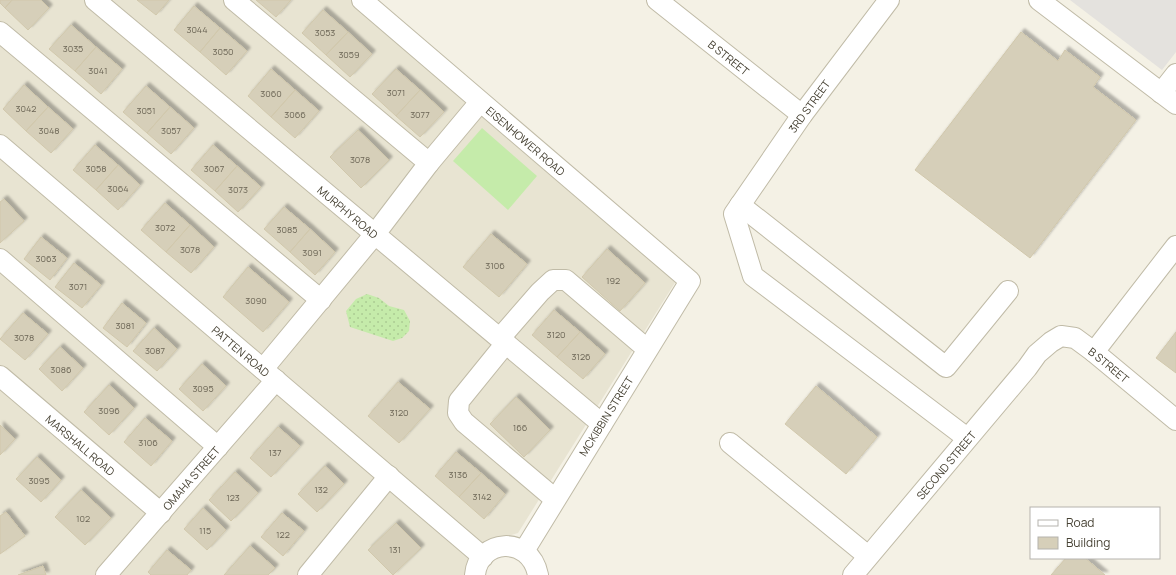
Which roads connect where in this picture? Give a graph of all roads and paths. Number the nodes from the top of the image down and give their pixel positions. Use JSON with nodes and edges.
{"nodes":[{"id":1,"x":95,"y":0,"type":"edge"},
{"id":2,"x":234,"y":0,"type":"edge"},
{"id":3,"x":362,"y":0,"type":"edge"},
{"id":4,"x":657,"y":0,"type":"edge"},
{"id":5,"x":889,"y":0,"type":"edge"},
{"id":6,"x":1039,"y":0,"type":"edge"},
{"id":7,"x":0,"y":32,"type":"edge"},
{"id":8,"x":1176,"y":74,"type":"edge"},
{"id":9,"x":1169,"y":98,"type":"edge"},
{"id":10,"x":480,"y":102,"type":"junction"},
{"id":11,"x":802,"y":115,"type":"junction"},
{"id":12,"x":0,"y":145,"type":"edge"},
{"id":13,"x":429,"y":163,"type":"junction"},
{"id":14,"x":737,"y":209,"type":"junction"},
{"id":15,"x":375,"y":234,"type":"junction"},
{"id":16,"x":1176,"y":246,"type":"edge"},
{"id":17,"x":0,"y":259,"type":"edge"},
{"id":18,"x":690,"y":282,"type":"joint"},
{"id":19,"x":1008,"y":291,"type":"dead end"},
{"id":20,"x":321,"y":300,"type":"junction"},
{"id":21,"x":503,"y":341,"type":"junction"},
{"id":22,"x":647,"y":349,"type":"junction"},
{"id":23,"x":1094,"y":352,"type":"junction"},
{"id":24,"x":1037,"y":354,"type":"joint"},
{"id":25,"x":270,"y":375,"type":"junction"},
{"id":26,"x":0,"y":376,"type":"edge"},
{"id":27,"x":1176,"y":420,"type":"edge"},
{"id":28,"x":602,"y":424,"type":"junction"},
{"id":29,"x":967,"y":438,"type":"junction"},
{"id":30,"x":730,"y":443,"type":"dead end"},
{"id":31,"x":218,"y":447,"type":"junction"},
{"id":32,"x":389,"y":476,"type":"junction"},
{"id":33,"x":555,"y":499,"type":"junction"},
{"id":34,"x":161,"y":513,"type":"junction"},
{"id":35,"x":524,"y":551,"type":"junction"},
{"id":36,"x":868,"y":556,"type":"junction"},
{"id":37,"x":483,"y":557,"type":"junction"},
{"id":38,"x":106,"y":575,"type":"edge"},
{"id":39,"x":308,"y":575,"type":"edge"},
{"id":40,"x":475,"y":575,"type":"edge"},
{"id":41,"x":538,"y":575,"type":"edge"},
{"id":42,"x":852,"y":575,"type":"edge"}],
"edges":[{"from":1,"to":15,"type":"street","name":"MURPHY ROAD"},
{"from":2,"to":13,"type":"street"},
{"from":3,"to":10,"type":"street","name":"EISENHOWER ROAD"},
{"from":4,"to":11,"type":"street","name":"B STREET"},
{"from":5,"to":11,"type":"street","name":"3RD STREET"},
{"from":6,"to":9,"type":"street"},
{"from":7,"to":20,"type":"street"},
{"from":8,"to":9,"type":"street"},
{"from":10,"to":13,"type":"street","name":"OMAHA STREET"},
{"from":10,"to":18,"type":"street","name":"EISENHOWER ROAD"},
{"from":11,"to":14,"type":"street","name":"3RD STREET"},
{"from":12,"to":25,"type":"street","name":"PATTEN ROAD"},
{"from":13,"to":15,"type":"street","name":"OMAHA STREET"},
{"from":14,"to":19,"type":"street"},
{"from":14,"to":29,"type":"street"},
{"from":15,"to":20,"type":"street","name":"OMAHA STREET"},
{"from":15,"to":21,"type":"street","name":"MURPHY ROAD"},
{"from":16,"to":23,"type":"street"},
{"from":17,"to":31,"type":"street"},
{"from":18,"to":22,"type":"street","name":"MCKIBBIN STREET"},
{"from":20,"to":25,"type":"street","name":"OMAHA STREET"},
{"from":21,"to":22,"type":"street"},
{"from":21,"to":28,"type":"street","name":"MURPHY ROAD"},
{"from":21,"to":33,"type":"street"},
{"from":22,"to":28,"type":"street","name":"MCKIBBIN STREET"},
{"from":23,"to":24,"type":"street","name":"B STREET"},
{"from":23,"to":27,"type":"street","name":"B STREET"},
{"from":24,"to":29,"type":"street","name":"SECOND STREET"},
{"from":25,"to":31,"type":"street","name":"OMAHA STREET"},
{"from":25,"to":32,"type":"street","name":"PATTEN ROAD"},
{"from":26,"to":34,"type":"street","name":"MARSHALL ROAD"},
{"from":28,"to":33,"type":"street","name":"MCKIBBIN STREET"},
{"from":29,"to":36,"type":"street","name":"SECOND STREET"},
{"from":30,"to":36,"type":"street"},
{"from":31,"to":34,"type":"street","name":"OMAHA STREET"},
{"from":32,"to":37,"type":"street","name":"PATTEN ROAD"},
{"from":32,"to":39,"type":"street"},
{"from":33,"to":35,"type":"street","name":"MCKIBBIN STREET"},
{"from":34,"to":38,"type":"street","name":"OMAHA STREET"},
{"from":35,"to":37,"type":"street"},
{"from":35,"to":41,"type":"street"},
{"from":36,"to":42,"type":"street","name":"SECOND STREET"},
{"from":37,"to":40,"type":"street"}]}
